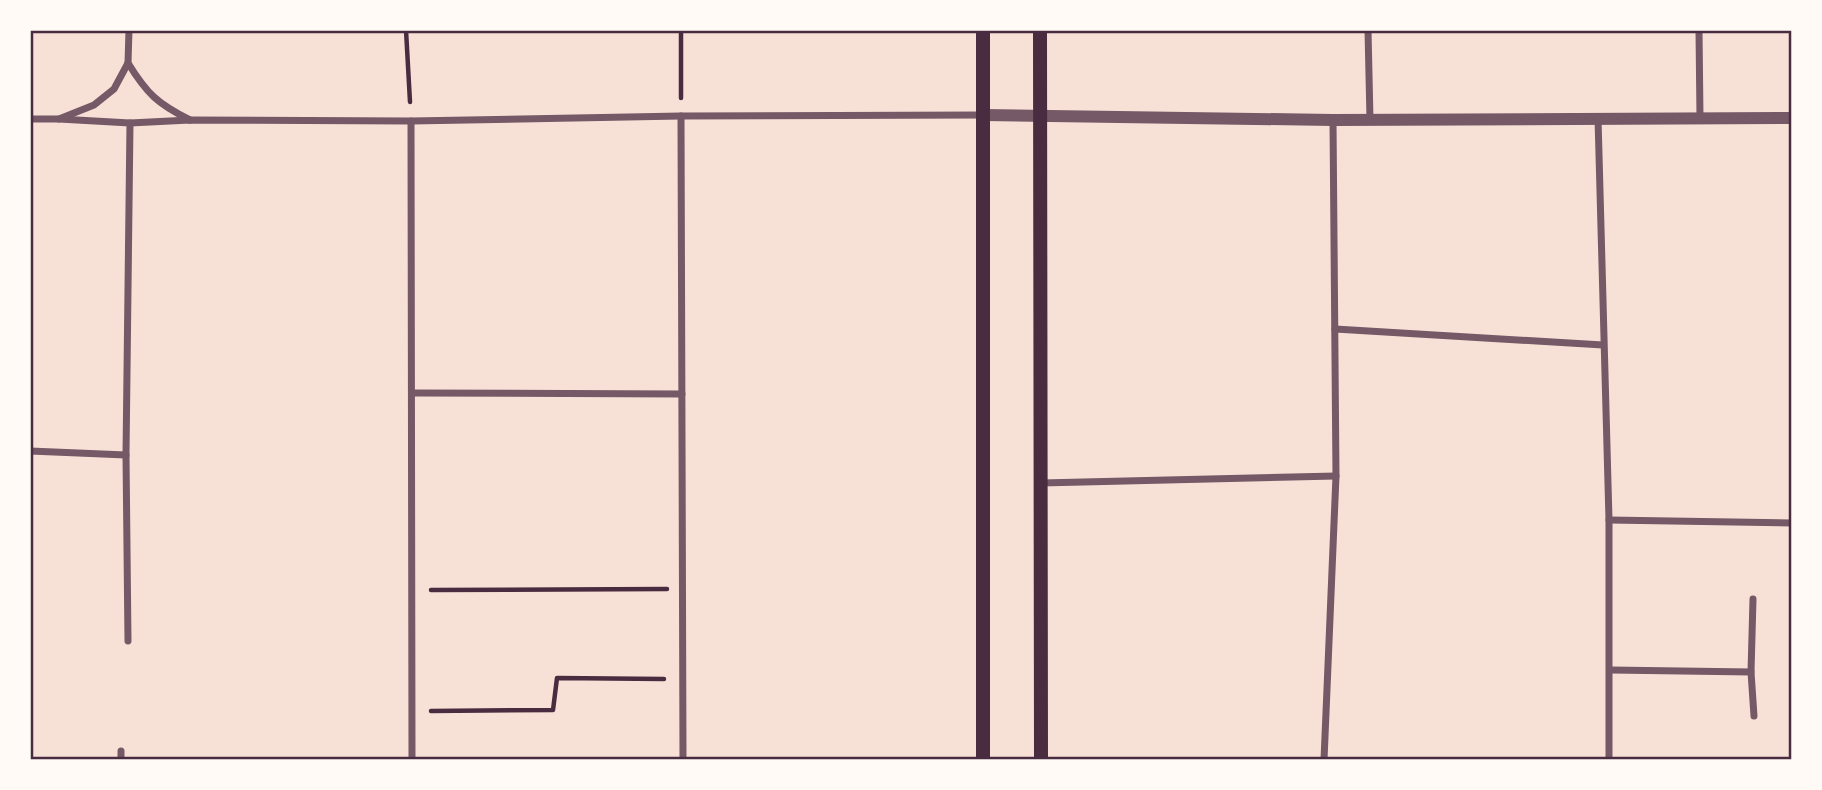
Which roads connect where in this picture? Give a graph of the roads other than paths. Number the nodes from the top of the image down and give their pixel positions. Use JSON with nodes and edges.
{"nodes":[{"id":1,"x":129,"y":30,"type":"edge"},
{"id":2,"x":983,"y":30,"type":"edge"},
{"id":3,"x":1041,"y":30,"type":"edge"},
{"id":4,"x":1368,"y":30,"type":"edge"},
{"id":5,"x":1699,"y":30,"type":"edge"},
{"id":6,"x":128,"y":63,"type":"junction"},
{"id":7,"x":1041,"y":114,"type":"junction"},
{"id":8,"x":983,"y":115,"type":"junction"},
{"id":9,"x":681,"y":116,"type":"junction"},
{"id":10,"x":1598,"y":118,"type":"junction"},
{"id":11,"x":1700,"y":118,"type":"junction"},
{"id":12,"x":1792,"y":118,"type":"edge"},
{"id":13,"x":30,"y":119,"type":"edge"},
{"id":14,"x":59,"y":119,"type":"junction"},
{"id":15,"x":190,"y":120,"type":"junction"},
{"id":16,"x":1332,"y":120,"type":"junction"},
{"id":17,"x":1370,"y":120,"type":"junction"},
{"id":18,"x":411,"y":121,"type":"junction"},
{"id":19,"x":130,"y":123,"type":"junction"},
{"id":20,"x":1335,"y":329,"type":"junction"},
{"id":21,"x":1604,"y":345,"type":"junction"},
{"id":22,"x":412,"y":393,"type":"junction"},
{"id":23,"x":682,"y":394,"type":"junction"},
{"id":24,"x":30,"y":451,"type":"edge"},
{"id":25,"x":126,"y":455,"type":"junction"},
{"id":26,"x":1336,"y":476,"type":"junction"},
{"id":27,"x":1041,"y":483,"type":"junction"},
{"id":28,"x":1609,"y":520,"type":"junction"},
{"id":29,"x":1792,"y":523,"type":"edge"},
{"id":30,"x":1753,"y":599,"type":"dead end"},
{"id":31,"x":128,"y":641,"type":"dead end"},
{"id":32,"x":1611,"y":670,"type":"junction"},
{"id":33,"x":1751,"y":672,"type":"junction"},
{"id":34,"x":1754,"y":716,"type":"dead end"},
{"id":35,"x":412,"y":760,"type":"edge"},
{"id":36,"x":683,"y":760,"type":"edge"},
{"id":37,"x":983,"y":760,"type":"edge"},
{"id":38,"x":1041,"y":760,"type":"edge"},
{"id":39,"x":1324,"y":760,"type":"edge"},
{"id":40,"x":1609,"y":760,"type":"edge"}],
"edges":[{"from":1,"to":6,"type":"street"},
{"from":2,"to":8,"type":"main road"},
{"from":3,"to":7,"type":"main road"},
{"from":4,"to":17,"type":"street"},
{"from":5,"to":11,"type":"street"},
{"from":6,"to":14,"type":"street"},
{"from":6,"to":15,"type":"street"},
{"from":7,"to":8,"type":"street"},
{"from":7,"to":16,"type":"street"},
{"from":7,"to":27,"type":"main road"},
{"from":8,"to":9,"type":"street"},
{"from":8,"to":37,"type":"main road"},
{"from":9,"to":18,"type":"street"},
{"from":9,"to":23,"type":"street"},
{"from":10,"to":11,"type":"street"},
{"from":10,"to":17,"type":"street"},
{"from":10,"to":21,"type":"street"},
{"from":11,"to":12,"type":"street"},
{"from":13,"to":14,"type":"street"},
{"from":14,"to":19,"type":"street"},
{"from":15,"to":18,"type":"street"},
{"from":15,"to":19,"type":"street"},
{"from":16,"to":17,"type":"street"},
{"from":16,"to":20,"type":"street"},
{"from":18,"to":22,"type":"street"},
{"from":19,"to":25,"type":"street"},
{"from":20,"to":21,"type":"street"},
{"from":20,"to":26,"type":"street"},
{"from":21,"to":28,"type":"street"},
{"from":22,"to":23,"type":"street"},
{"from":22,"to":35,"type":"street"},
{"from":23,"to":36,"type":"street"},
{"from":24,"to":25,"type":"street"},
{"from":25,"to":31,"type":"street"},
{"from":26,"to":27,"type":"street"},
{"from":26,"to":39,"type":"street"},
{"from":27,"to":38,"type":"main road"},
{"from":28,"to":29,"type":"street"},
{"from":28,"to":32,"type":"street"},
{"from":30,"to":33,"type":"street"},
{"from":32,"to":33,"type":"street"},
{"from":32,"to":40,"type":"street"},
{"from":33,"to":34,"type":"street"}]}
